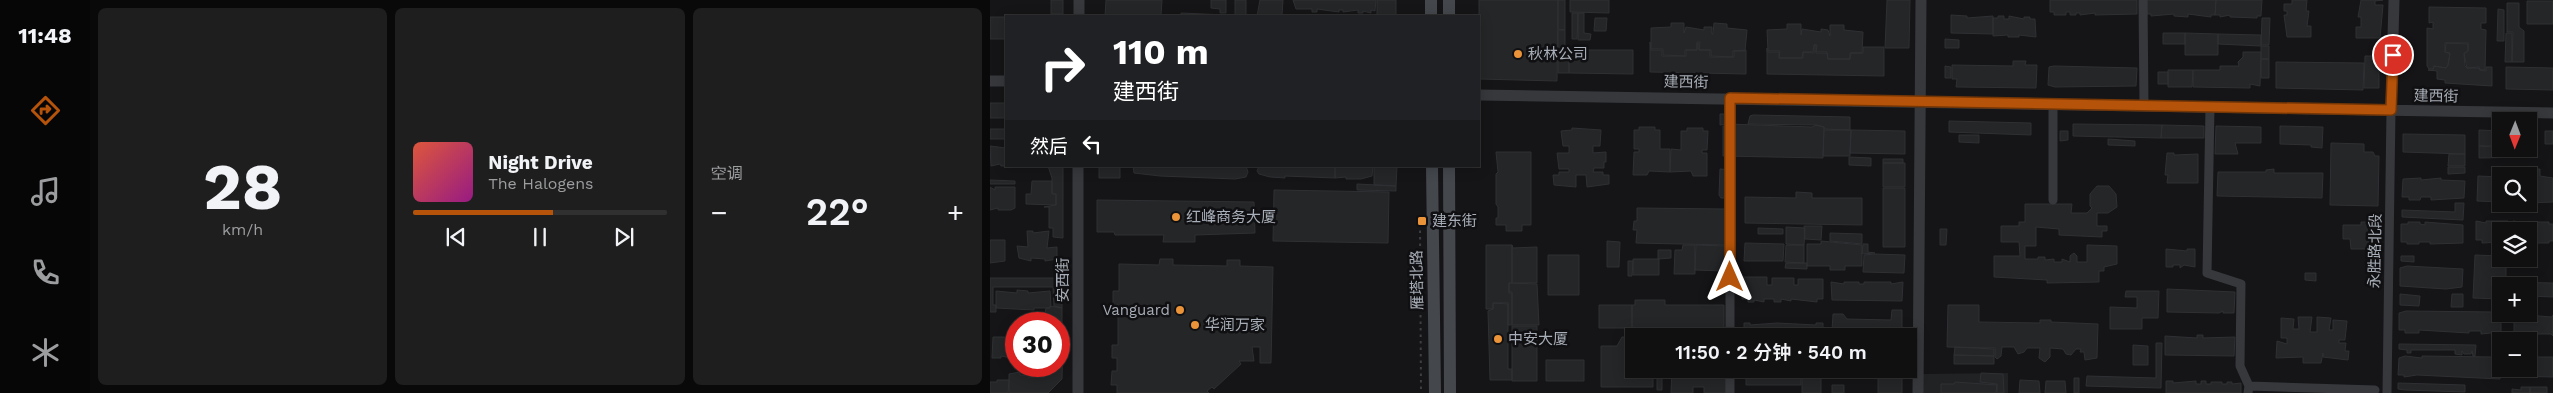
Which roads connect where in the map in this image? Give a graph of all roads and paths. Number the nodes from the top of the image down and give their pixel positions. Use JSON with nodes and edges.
{"nodes":[{"id":1,"x":1079,"y":0,"type":"edge"},
{"id":2,"x":1431,"y":0,"type":"edge"},
{"id":3,"x":1449,"y":0,"type":"edge"},
{"id":4,"x":1921,"y":0,"type":"edge"},
{"id":5,"x":2143,"y":0,"type":"edge"},
{"id":6,"x":2394,"y":0,"type":"edge"},
{"id":7,"x":1079,"y":15,"type":"edge"},
{"id":8,"x":1431,"y":15,"type":"edge"},
{"id":9,"x":1449,"y":15,"type":"edge"},
{"id":10,"x":990,"y":81,"type":"edge"},
{"id":11,"x":1005,"y":81,"type":"edge"},
{"id":12,"x":1480,"y":94,"type":"edge"},
{"id":13,"x":1730,"y":98,"type":"junction"},
{"id":14,"x":1919,"y":101,"type":"junction"},
{"id":15,"x":2052,"y":104,"type":"junction"},
{"id":16,"x":2144,"y":106,"type":"junction"},
{"id":17,"x":2210,"y":107,"type":"junction"},
{"id":18,"x":2391,"y":110,"type":"junction"},
{"id":19,"x":2553,"y":113,"type":"edge"},
{"id":20,"x":1078,"y":167,"type":"edge"},
{"id":21,"x":1432,"y":167,"type":"edge"},
{"id":22,"x":1450,"y":167,"type":"edge"},
{"id":23,"x":2053,"y":200,"type":"dead end"},
{"id":24,"x":1420,"y":217,"type":"dead end"},
{"id":25,"x":1730,"y":328,"type":"edge"},
{"id":26,"x":1730,"y":378,"type":"edge"},
{"id":27,"x":2248,"y":389,"type":"edge"},
{"id":28,"x":2375,"y":390,"type":"dead end"},
{"id":29,"x":1078,"y":393,"type":"edge"},
{"id":30,"x":1421,"y":393,"type":"edge"},
{"id":31,"x":1435,"y":393,"type":"edge"},
{"id":32,"x":1450,"y":393,"type":"edge"},
{"id":33,"x":1730,"y":393,"type":"edge"},
{"id":34,"x":1918,"y":393,"type":"edge"},
{"id":35,"x":2387,"y":393,"type":"edge"}],
"edges":[{"from":1,"to":7,"type":"street"},
{"from":2,"to":8,"type":"main road"},
{"from":3,"to":9,"type":"main road"},
{"from":4,"to":14,"type":"street"},
{"from":5,"to":16,"type":"street"},
{"from":6,"to":18,"type":"street"},
{"from":10,"to":11,"type":"street"},
{"from":12,"to":13,"type":"street","name":"建西街"},
{"from":13,"to":14,"type":"street","name":"建西街"},
{"from":13,"to":25,"type":"street"},
{"from":14,"to":15,"type":"street","name":"建西街"},
{"from":14,"to":34,"type":"street"},
{"from":15,"to":16,"type":"street","name":"建西街"},
{"from":15,"to":23,"type":"street"},
{"from":16,"to":17,"type":"street","name":"建西街"},
{"from":17,"to":18,"type":"street","name":"建西街"},
{"from":17,"to":27,"type":"street"},
{"from":18,"to":19,"type":"street","name":"建西街"},
{"from":18,"to":35,"type":"street","name":"永胜路北段"},
{"from":20,"to":29,"type":"street","name":"安西街"},
{"from":21,"to":31,"type":"main road","name":"雁塔北路"},
{"from":22,"to":32,"type":"main road"},
{"from":24,"to":30,"type":"path"},
{"from":26,"to":33,"type":"street"},
{"from":27,"to":28,"type":"street"}]}
